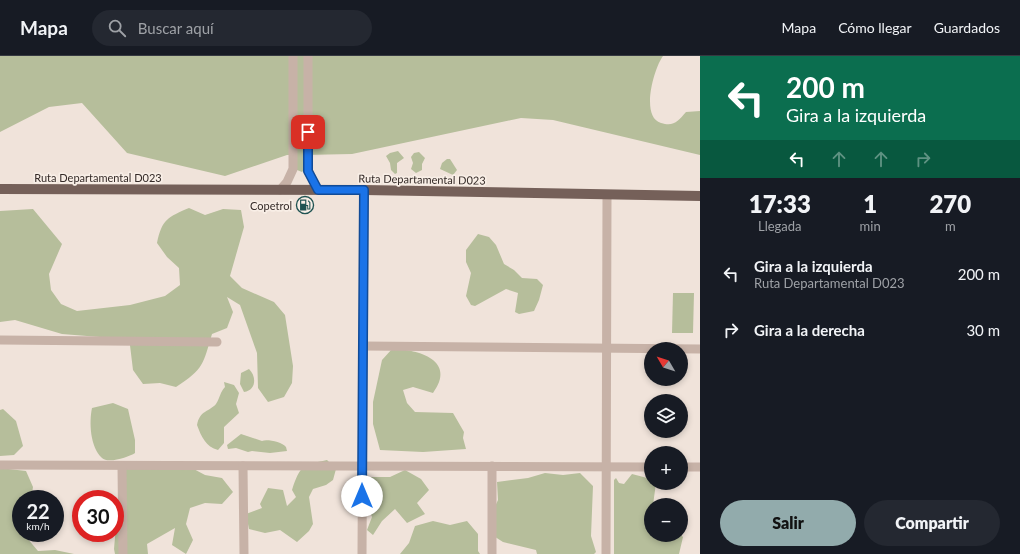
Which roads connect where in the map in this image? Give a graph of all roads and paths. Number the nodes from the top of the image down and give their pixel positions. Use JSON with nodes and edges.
{"nodes":[{"id":1,"x":293,"y":56,"type":"edge"},
{"id":2,"x":308,"y":56,"type":"edge"},
{"id":3,"x":0,"y":189,"type":"edge"},
{"id":4,"x":280,"y":190,"type":"junction"},
{"id":5,"x":318,"y":190,"type":"junction"},
{"id":6,"x":364,"y":190,"type":"junction"},
{"id":7,"x":607,"y":195,"type":"junction"},
{"id":8,"x":700,"y":196,"type":"edge"},
{"id":9,"x":0,"y":340,"type":"edge"},
{"id":10,"x":216,"y":342,"type":"dead end"},
{"id":11,"x":363,"y":346,"type":"junction"},
{"id":12,"x":606,"y":348,"type":"junction"},
{"id":13,"x":700,"y":349,"type":"edge"},
{"id":14,"x":0,"y":465,"type":"edge"},
{"id":15,"x":122,"y":466,"type":"junction"},
{"id":16,"x":243,"y":466,"type":"junction"},
{"id":17,"x":362,"y":466,"type":"junction"},
{"id":18,"x":492,"y":466,"type":"junction"},
{"id":19,"x":606,"y":467,"type":"junction"},
{"id":20,"x":644,"y":467,"type":"edge"},
{"id":21,"x":688,"y":467,"type":"edge"},
{"id":22,"x":700,"y":467,"type":"edge"},
{"id":23,"x":123,"y":554,"type":"edge"},
{"id":24,"x":244,"y":554,"type":"edge"},
{"id":25,"x":362,"y":554,"type":"edge"},
{"id":26,"x":492,"y":554,"type":"edge"},
{"id":27,"x":606,"y":554,"type":"edge"}],
"edges":[{"from":1,"to":4,"type":"street"},
{"from":2,"to":5,"type":"street"},
{"from":3,"to":4,"type":"main road","name":"Ruta Departamental D023"},
{"from":4,"to":5,"type":"main road","name":"Ruta Departamental D023"},
{"from":5,"to":6,"type":"main road","name":"Ruta Departamental D023"},
{"from":6,"to":7,"type":"main road","name":"Ruta Departamental D023"},
{"from":6,"to":11,"type":"street"},
{"from":7,"to":8,"type":"main road","name":"Ruta Departamental D023"},
{"from":7,"to":12,"type":"street"},
{"from":9,"to":10,"type":"street"},
{"from":11,"to":12,"type":"street"},
{"from":11,"to":17,"type":"street"},
{"from":12,"to":13,"type":"street"},
{"from":12,"to":19,"type":"street"},
{"from":14,"to":15,"type":"street"},
{"from":15,"to":16,"type":"street"},
{"from":15,"to":23,"type":"street"},
{"from":16,"to":17,"type":"street"},
{"from":16,"to":24,"type":"street"},
{"from":17,"to":18,"type":"street"},
{"from":17,"to":25,"type":"street"},
{"from":18,"to":19,"type":"street"},
{"from":18,"to":26,"type":"street"},
{"from":19,"to":20,"type":"street"},
{"from":19,"to":27,"type":"street"},
{"from":21,"to":22,"type":"street"}]}
